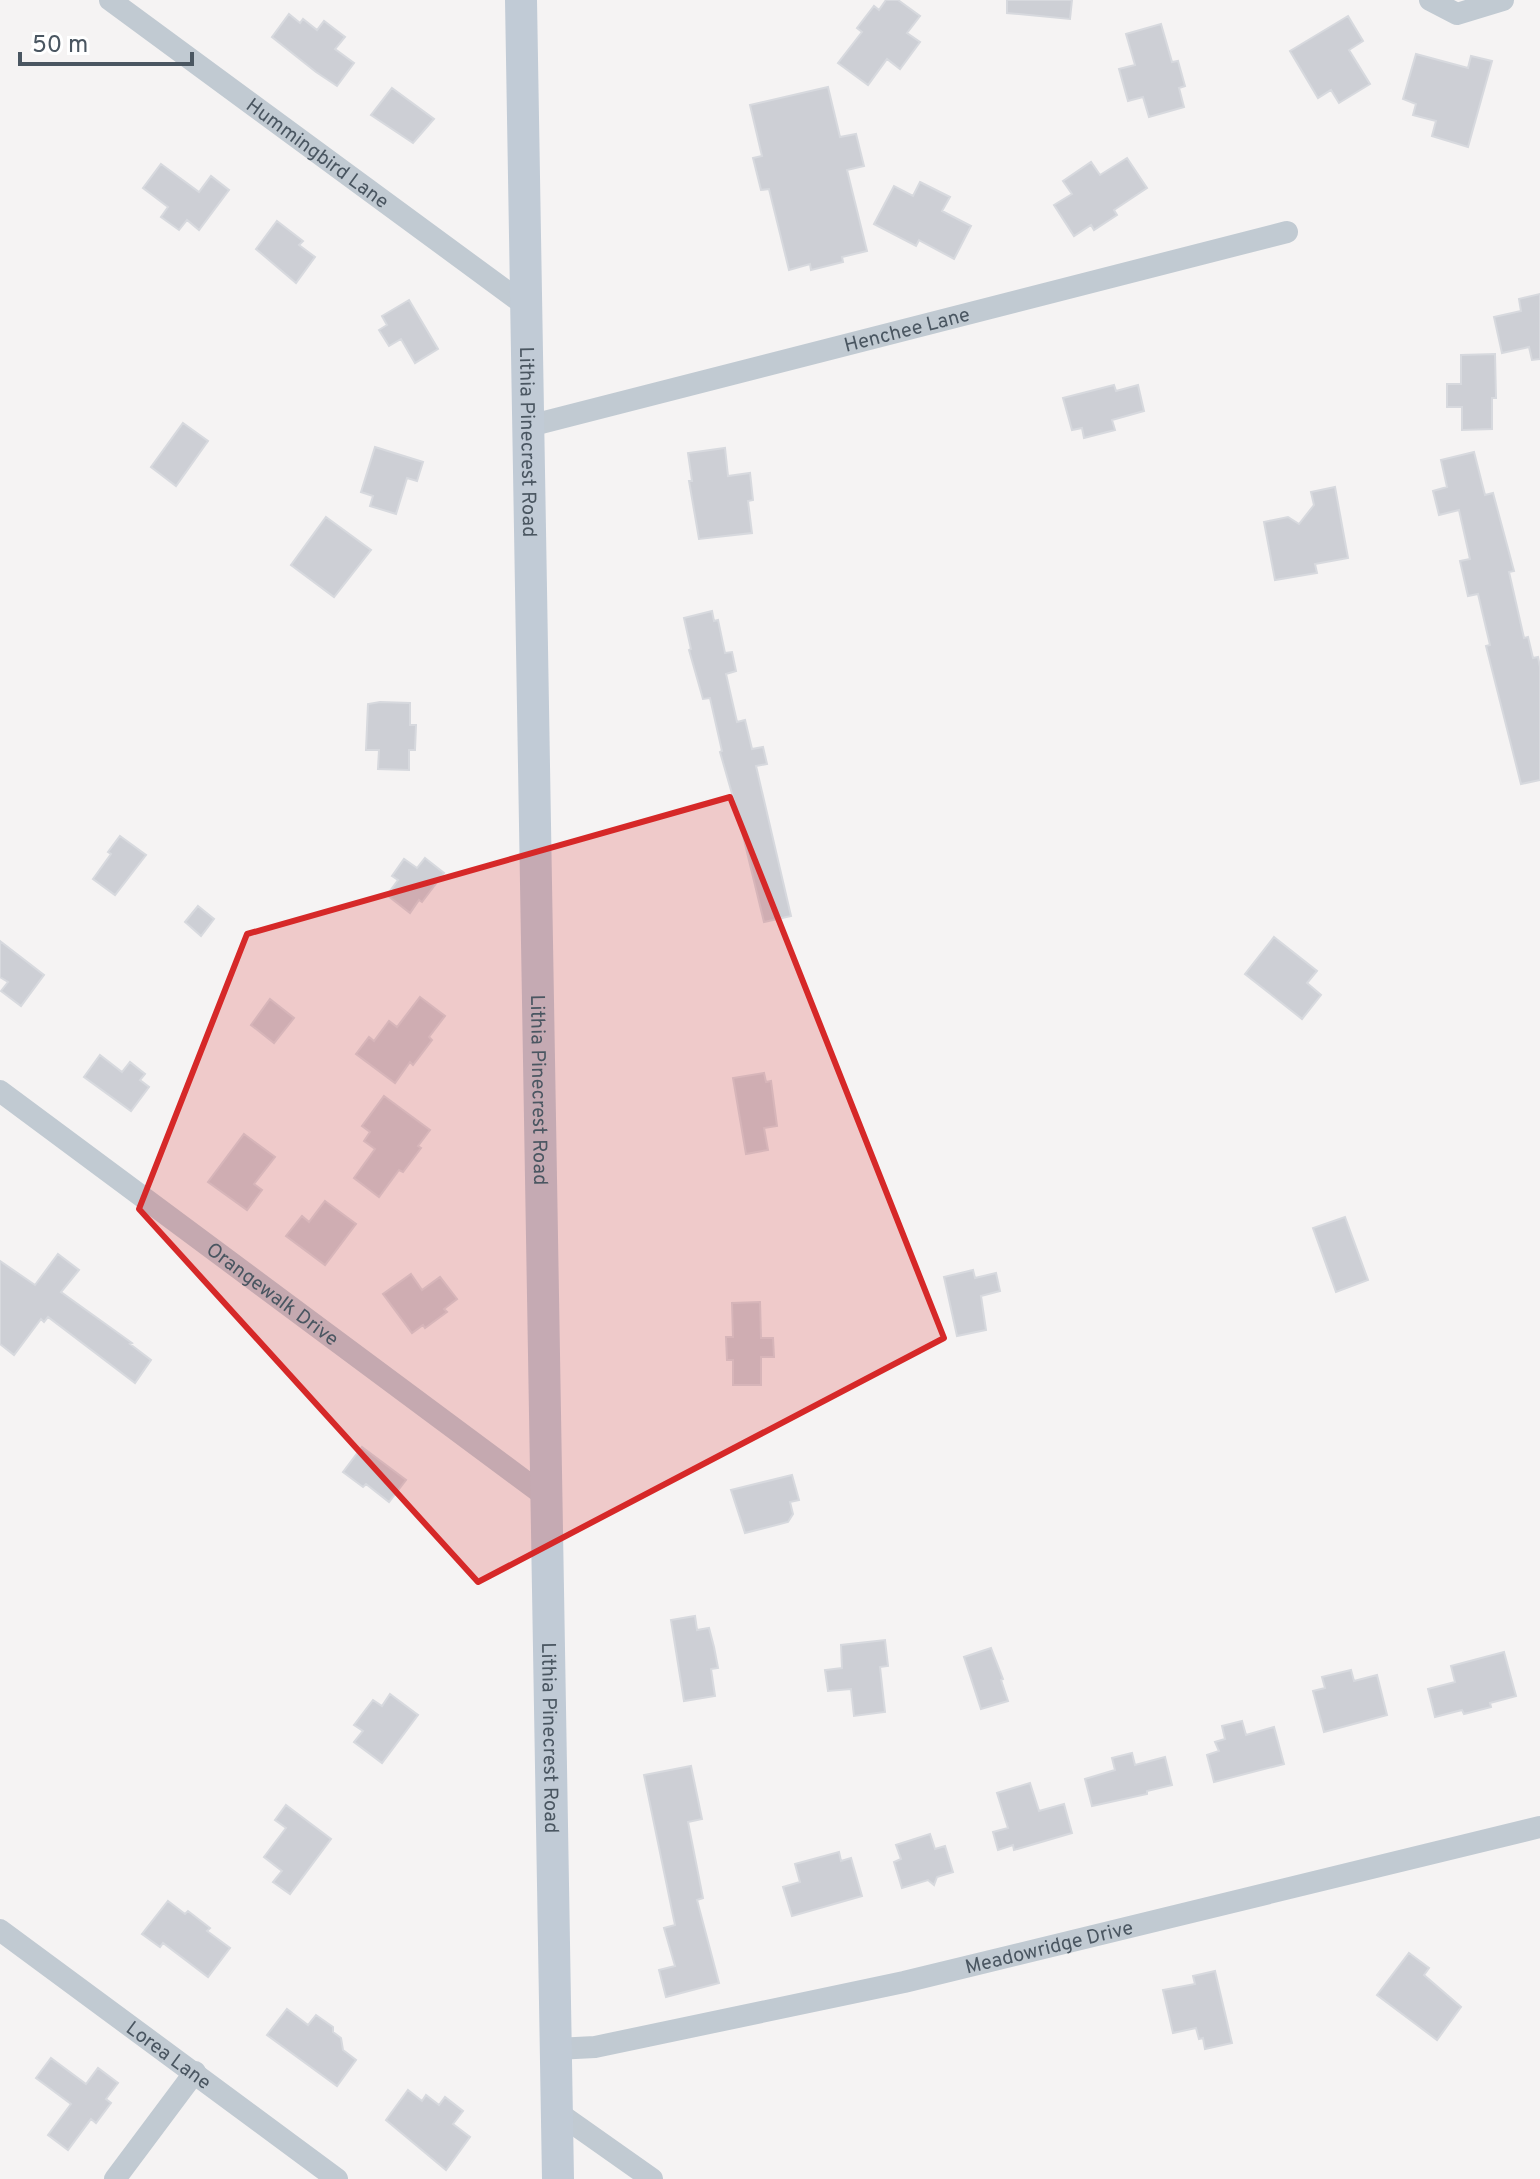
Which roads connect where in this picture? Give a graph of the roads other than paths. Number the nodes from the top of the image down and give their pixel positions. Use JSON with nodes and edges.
{"nodes":[{"id":1,"x":110,"y":0,"type":"edge"},
{"id":2,"x":521,"y":0,"type":"edge"},
{"id":3,"x":1430,"y":0,"type":"edge"},
{"id":4,"x":1503,"y":0,"type":"edge"},
{"id":5,"x":1287,"y":232,"type":"dead end"},
{"id":6,"x":525,"y":305,"type":"junction"},
{"id":7,"x":529,"y":426,"type":"junction"},
{"id":8,"x":0,"y":1091,"type":"edge"},
{"id":9,"x":545,"y":1496,"type":"junction"},
{"id":10,"x":1540,"y":1827,"type":"edge"},
{"id":11,"x":0,"y":1930,"type":"edge"},
{"id":12,"x":556,"y":2049,"type":"junction"},
{"id":13,"x":195,"y":2072,"type":"junction"},
{"id":14,"x":557,"y":2112,"type":"junction"},
{"id":15,"x":115,"y":2179,"type":"edge"},
{"id":16,"x":337,"y":2179,"type":"edge"},
{"id":17,"x":558,"y":2179,"type":"edge"},
{"id":18,"x":652,"y":2179,"type":"edge"}],
"edges":[{"from":1,"to":6,"type":"street","name":"Hummingbird Lane"},
{"from":2,"to":6,"type":"main road","name":"Lithia Pinecrest Road"},
{"from":3,"to":4,"type":"street"},
{"from":5,"to":7,"type":"street","name":"Henchee Lane"},
{"from":6,"to":7,"type":"main road","name":"Lithia Pinecrest Road"},
{"from":7,"to":9,"type":"main road","name":"Lithia Pinecrest Road"},
{"from":8,"to":9,"type":"street","name":"Orangewalk Drive"},
{"from":9,"to":12,"type":"main road","name":"Lithia Pinecrest Road"},
{"from":10,"to":12,"type":"street","name":"Meadowridge Drive"},
{"from":11,"to":13,"type":"street","name":"Lorea Lane"},
{"from":12,"to":14,"type":"main road","name":"Lithia Pinecrest Road"},
{"from":13,"to":15,"type":"street"},
{"from":13,"to":16,"type":"street","name":"Lorea Lane"},
{"from":14,"to":17,"type":"main road","name":"Lithia Pinecrest Road"},
{"from":14,"to":18,"type":"street"}]}
